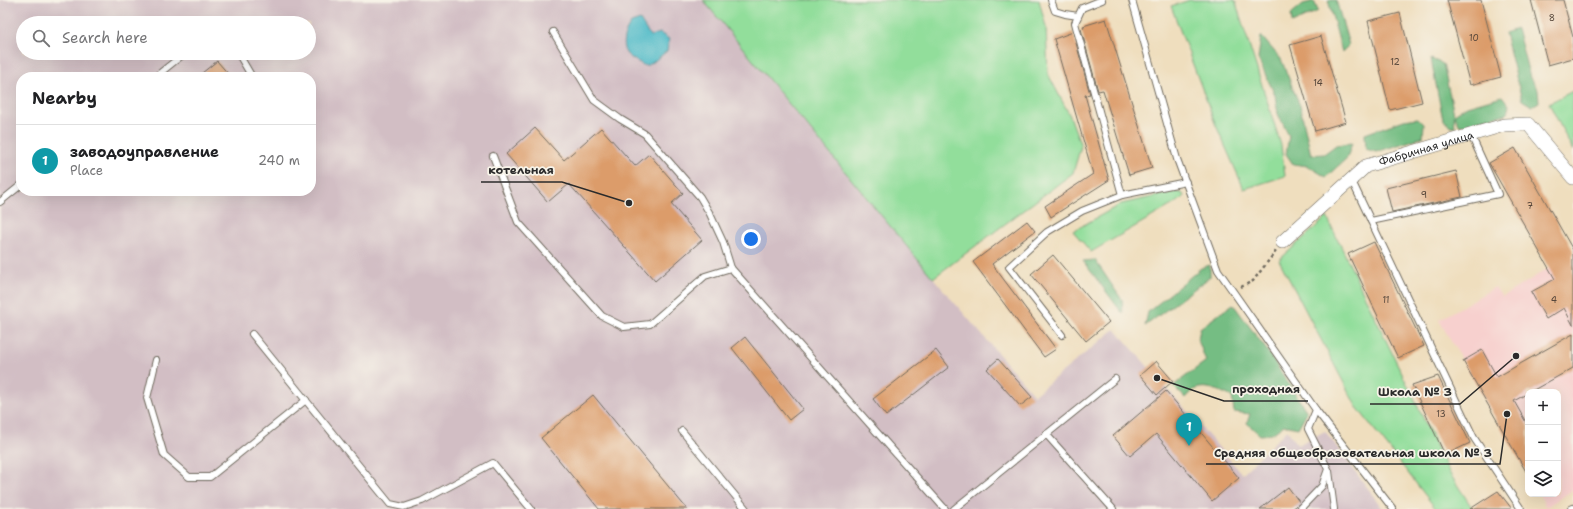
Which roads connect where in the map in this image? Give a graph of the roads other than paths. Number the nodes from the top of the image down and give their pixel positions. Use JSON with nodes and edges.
{"nodes":[{"id":1,"x":1051,"y":0,"type":"edge"},
{"id":2,"x":1102,"y":0,"type":"edge"},
{"id":3,"x":1132,"y":0,"type":"edge"},
{"id":4,"x":1078,"y":16,"type":"junction"},
{"id":5,"x":553,"y":32,"type":"dead end"},
{"id":6,"x":176,"y":60,"type":"edge"},
{"id":7,"x":242,"y":60,"type":"edge"},
{"id":8,"x":161,"y":72,"type":"edge"},
{"id":9,"x":249,"y":72,"type":"edge"},
{"id":10,"x":1471,"y":135,"type":"junction"},
{"id":11,"x":493,"y":156,"type":"dead end"},
{"id":12,"x":1573,"y":178,"type":"edge"},
{"id":13,"x":1351,"y":179,"type":"junction"},
{"id":14,"x":1186,"y":182,"type":"junction"},
{"id":15,"x":16,"y":189,"type":"edge"},
{"id":16,"x":1122,"y":195,"type":"junction"},
{"id":17,"x":0,"y":202,"type":"edge"},
{"id":18,"x":1371,"y":221,"type":"junction"},
{"id":19,"x":1282,"y":242,"type":"road end"},
{"id":20,"x":731,"y":268,"type":"junction"},
{"id":21,"x":252,"y":334,"type":"dead end"},
{"id":22,"x":1062,"y":335,"type":"dead end"},
{"id":23,"x":156,"y":360,"type":"dead end"},
{"id":24,"x":1115,"y":379,"type":"dead end"},
{"id":25,"x":306,"y":400,"type":"junction"},
{"id":26,"x":1316,"y":410,"type":"junction"},
{"id":27,"x":682,"y":431,"type":"dead end"},
{"id":28,"x":1046,"y":434,"type":"junction"},
{"id":29,"x":1328,"y":469,"type":"junction"},
{"id":30,"x":531,"y":509,"type":"edge"},
{"id":31,"x":746,"y":509,"type":"edge"},
{"id":32,"x":945,"y":509,"type":"edge"},
{"id":33,"x":954,"y":509,"type":"edge"},
{"id":34,"x":1113,"y":509,"type":"edge"},
{"id":35,"x":1300,"y":509,"type":"edge"},
{"id":36,"x":1334,"y":509,"type":"edge"},
{"id":37,"x":1393,"y":509,"type":"edge"},
{"id":38,"x":1521,"y":509,"type":"edge"}],
"edges":[{"from":1,"to":4,"type":"lane"},
{"from":2,"to":4,"type":"lane"},
{"from":3,"to":14,"type":"lane"},
{"from":4,"to":16,"type":"lane"},
{"from":5,"to":20,"type":"lane"},
{"from":6,"to":8,"type":"lane"},
{"from":7,"to":9,"type":"lane"},
{"from":10,"to":12,"type":"street","name":"Фабричная улица"},
{"from":10,"to":13,"type":"street","name":"Фабричная улица"},
{"from":10,"to":18,"type":"lane"},
{"from":11,"to":20,"type":"lane"},
{"from":13,"to":18,"type":"lane"},
{"from":13,"to":19,"type":"street","name":"Фабричная улица"},
{"from":14,"to":16,"type":"lane"},
{"from":14,"to":26,"type":"lane"},
{"from":15,"to":17,"type":"lane"},
{"from":16,"to":22,"type":"lane"},
{"from":18,"to":38,"type":"lane"},
{"from":20,"to":32,"type":"lane"},
{"from":21,"to":25,"type":"lane"},
{"from":23,"to":25,"type":"lane"},
{"from":24,"to":28,"type":"lane"},
{"from":25,"to":30,"type":"lane"},
{"from":26,"to":29,"type":"lane"},
{"from":26,"to":37,"type":"lane"},
{"from":27,"to":31,"type":"lane"},
{"from":28,"to":33,"type":"lane"},
{"from":28,"to":34,"type":"lane"},
{"from":29,"to":35,"type":"lane"},
{"from":29,"to":36,"type":"lane"}]}
